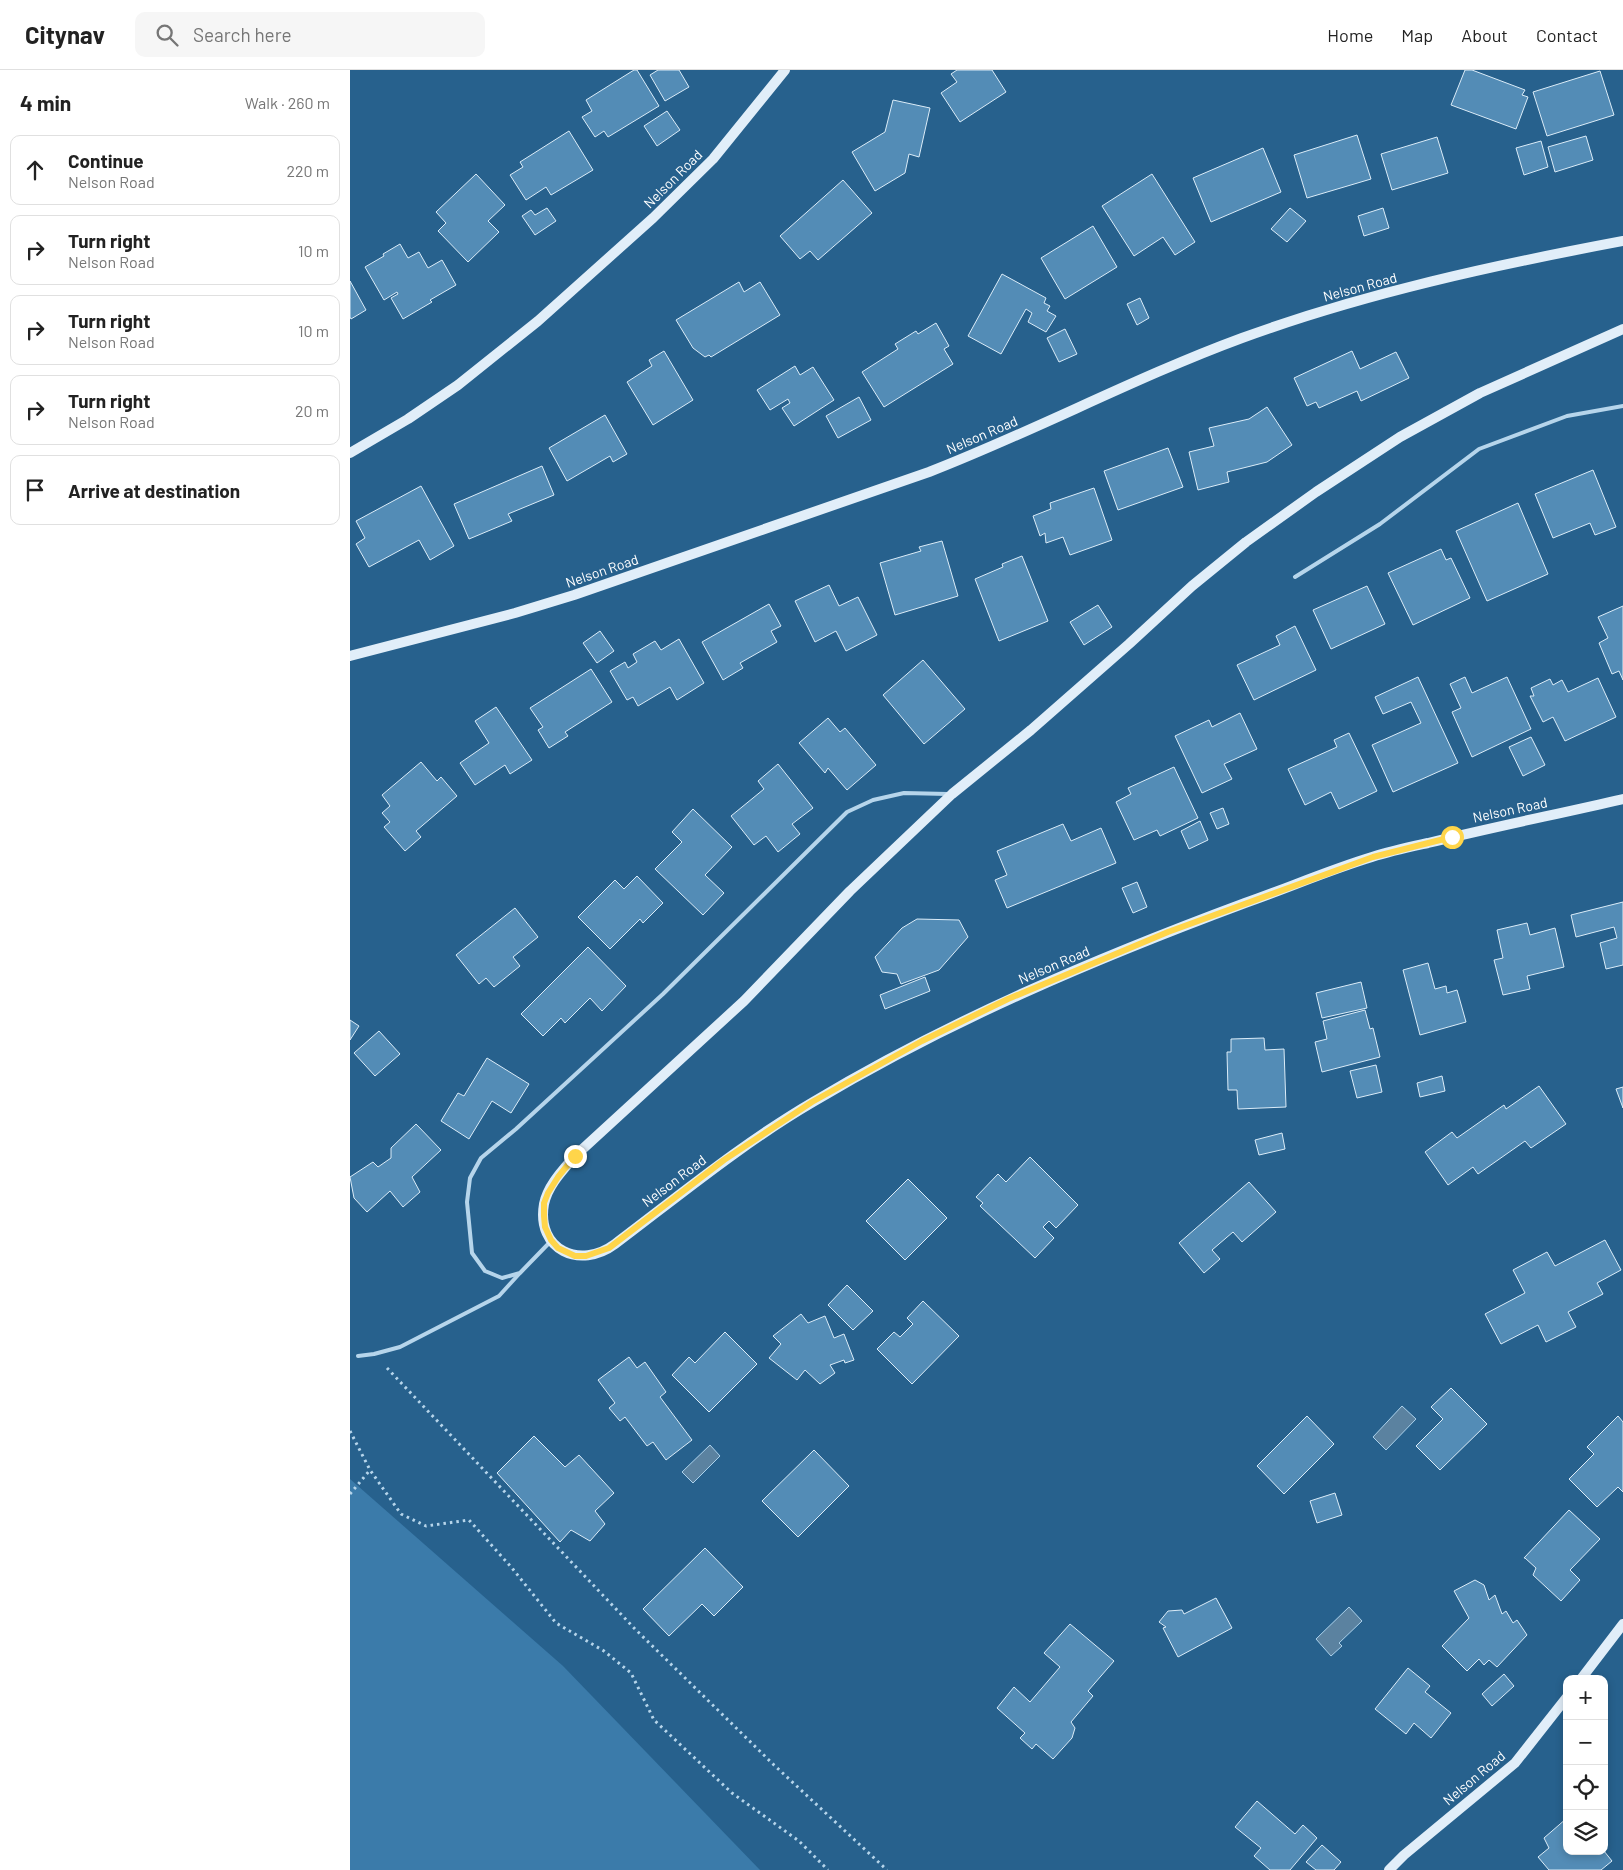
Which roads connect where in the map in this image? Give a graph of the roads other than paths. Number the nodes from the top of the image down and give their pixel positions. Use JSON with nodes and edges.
{"nodes":[{"id":1,"x":785,"y":70,"type":"edge"},
{"id":2,"x":1623,"y":242,"type":"edge"},
{"id":3,"x":1623,"y":330,"type":"edge"},
{"id":4,"x":1623,"y":406,"type":"edge"},
{"id":5,"x":350,"y":453,"type":"edge"},
{"id":6,"x":1295,"y":577,"type":"dead end"},
{"id":7,"x":350,"y":656,"type":"edge"},
{"id":8,"x":952,"y":794,"type":"junction"},
{"id":9,"x":1623,"y":799,"type":"edge"},
{"id":10,"x":551,"y":1240,"type":"junction"},
{"id":11,"x":520,"y":1273,"type":"junction"},
{"id":12,"x":358,"y":1356,"type":"dead end"},
{"id":13,"x":1623,"y":1624,"type":"edge"},
{"id":14,"x":1584,"y":1675,"type":"edge"},
{"id":15,"x":1563,"y":1702,"type":"edge"},
{"id":16,"x":1389,"y":1870,"type":"edge"}],
"edges":[{"from":1,"to":5,"type":"street","name":"Nelson Road"},
{"from":2,"to":7,"type":"street","name":"Nelson Road"},
{"from":3,"to":8,"type":"street"},
{"from":4,"to":6,"type":"lane"},
{"from":8,"to":10,"type":"street"},
{"from":8,"to":11,"type":"lane"},
{"from":9,"to":10,"type":"street","name":"Nelson Road"},
{"from":10,"to":11,"type":"lane"},
{"from":11,"to":12,"type":"lane"},
{"from":13,"to":14,"type":"street"},
{"from":15,"to":16,"type":"street","name":"Nelson Road"}]}
